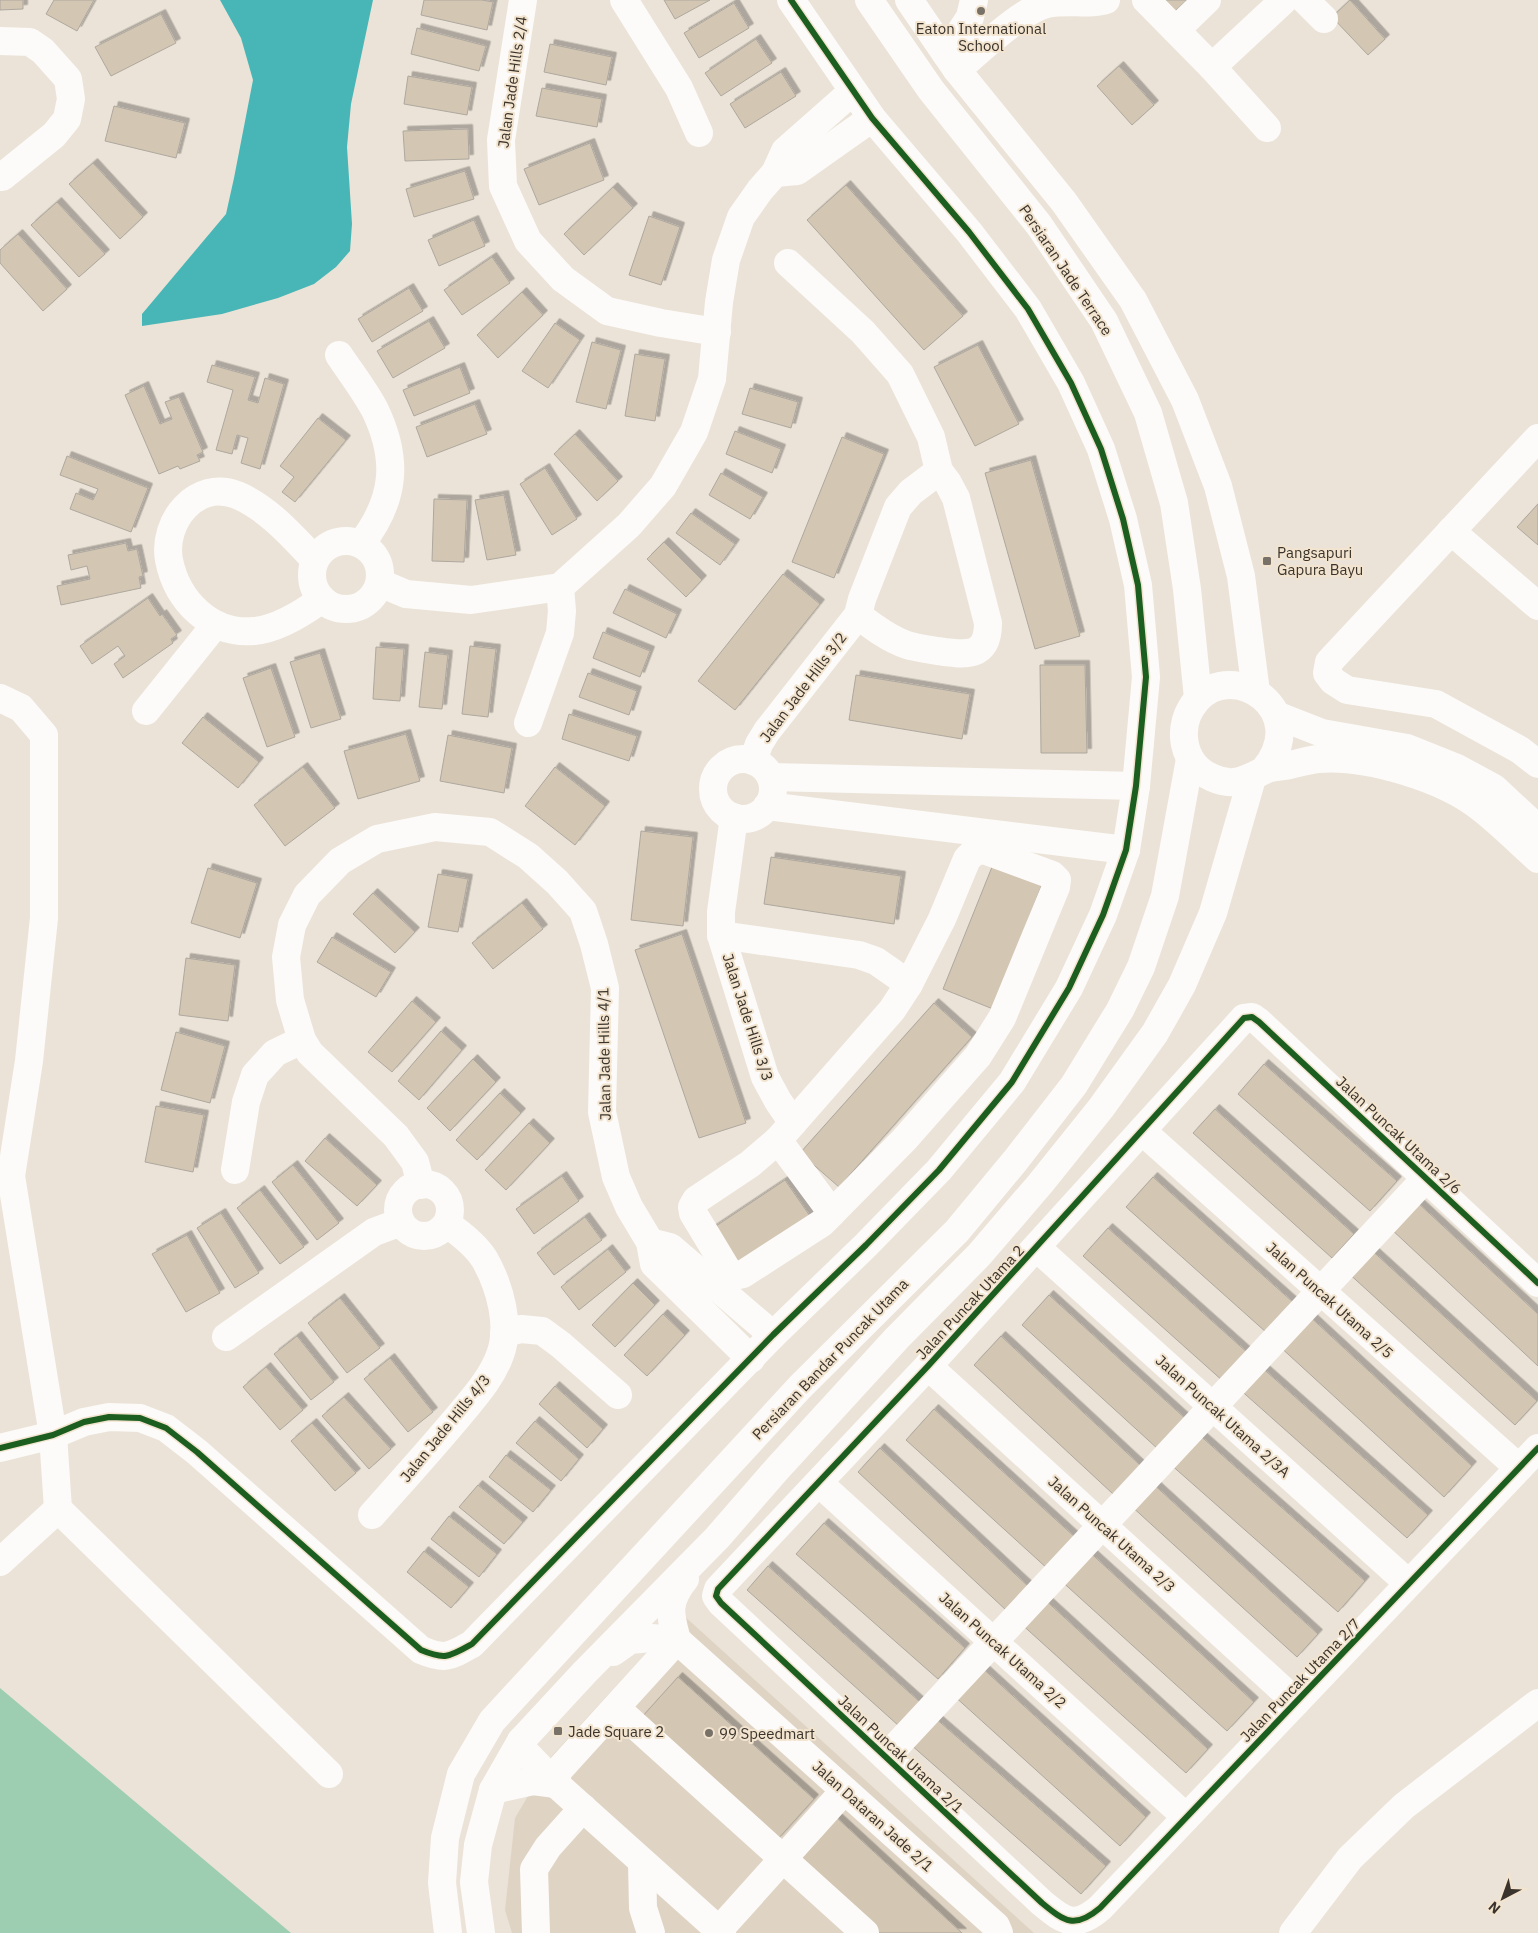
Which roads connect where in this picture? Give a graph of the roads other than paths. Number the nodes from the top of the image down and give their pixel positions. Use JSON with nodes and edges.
{"nodes":[{"id":1,"x":523,"y":0,"type":"edge"},
{"id":2,"x":624,"y":0,"type":"edge"},
{"id":3,"x":791,"y":0,"type":"edge"},
{"id":4,"x":869,"y":0,"type":"edge"},
{"id":5,"x":909,"y":0,"type":"edge"},
{"id":6,"x":974,"y":0,"type":"edge"},
{"id":7,"x":1106,"y":0,"type":"edge"},
{"id":8,"x":1146,"y":0,"type":"edge"},
{"id":9,"x":1207,"y":0,"type":"edge"},
{"id":10,"x":1284,"y":0,"type":"edge"},
{"id":11,"x":1305,"y":0,"type":"edge"},
{"id":12,"x":1324,"y":20,"type":"dead end"},
{"id":13,"x":1176,"y":30,"type":"junction"},
{"id":14,"x":0,"y":41,"type":"edge"},
{"id":15,"x":951,"y":62,"type":"junction"},
{"id":16,"x":1212,"y":67,"type":"junction"},
{"id":17,"x":853,"y":91,"type":"junction"},
{"id":18,"x":872,"y":118,"type":"junction"},
{"id":19,"x":1267,"y":128,"type":"dead end"},
{"id":20,"x":700,"y":133,"type":"dead end"},
{"id":21,"x":775,"y":173,"type":"junction"},
{"id":22,"x":2,"y":178,"type":"dead end"},
{"id":23,"x":788,"y":263,"type":"dead end"},
{"id":24,"x":717,"y":332,"type":"junction"},
{"id":25,"x":339,"y":355,"type":"dead end"},
{"id":26,"x":1538,"y":438,"type":"edge"},
{"id":27,"x":939,"y":471,"type":"junction"},
{"id":28,"x":1451,"y":531,"type":"junction"},
{"id":29,"x":361,"y":544,"type":"junction"},
{"id":30,"x":315,"y":560,"type":"junction"},
{"id":31,"x":380,"y":583,"type":"junction"},
{"id":32,"x":560,"y":587,"type":"junction"},
{"id":33,"x":322,"y":599,"type":"junction"},
{"id":34,"x":1538,"y":606,"type":"edge"},
{"id":35,"x":858,"y":615,"type":"junction"},
{"id":36,"x":215,"y":626,"type":"junction"},
{"id":37,"x":1256,"y":692,"type":"junction"},
{"id":38,"x":0,"y":698,"type":"edge"},
{"id":39,"x":1198,"y":698,"type":"junction"},
{"id":40,"x":146,"y":711,"type":"dead end"},
{"id":41,"x":1276,"y":715,"type":"junction"},
{"id":42,"x":528,"y":723,"type":"dead end"},
{"id":43,"x":1190,"y":759,"type":"junction"},
{"id":44,"x":1536,"y":760,"type":"edge"},
{"id":45,"x":762,"y":769,"type":"junction"},
{"id":46,"x":1258,"y":774,"type":"junction"},
{"id":47,"x":1136,"y":786,"type":"junction"},
{"id":48,"x":767,"y":806,"type":"junction"},
{"id":49,"x":734,"y":817,"type":"junction"},
{"id":50,"x":1538,"y":829,"type":"edge"},
{"id":51,"x":1126,"y":850,"type":"junction"},
{"id":52,"x":1538,"y":859,"type":"edge"},
{"id":53,"x":721,"y":935,"type":"junction"},
{"id":54,"x":909,"y":984,"type":"junction"},
{"id":55,"x":1240,"y":1022,"type":"joint"},
{"id":56,"x":302,"y":1040,"type":"junction"},
{"id":57,"x":1142,"y":1131,"type":"junction"},
{"id":58,"x":786,"y":1132,"type":"junction"},
{"id":59,"x":234,"y":1170,"type":"dead end"},
{"id":60,"x":5,"y":1177,"type":"edge"},
{"id":61,"x":1426,"y":1178,"type":"junction"},
{"id":62,"x":422,"y":1185,"type":"junction"},
{"id":63,"x":832,"y":1213,"type":"junction"},
{"id":64,"x":402,"y":1222,"type":"junction"},
{"id":65,"x":447,"y":1224,"type":"junction"},
{"id":66,"x":650,"y":1242,"type":"junction"},
{"id":67,"x":1037,"y":1248,"type":"junction"},
{"id":68,"x":1538,"y":1283,"type":"edge"},
{"id":69,"x":1320,"y":1291,"type":"junction"},
{"id":70,"x":504,"y":1333,"type":"junction"},
{"id":71,"x":773,"y":1335,"type":"junction"},
{"id":72,"x":226,"y":1337,"type":"dead end"},
{"id":73,"x":751,"y":1359,"type":"junction"},
{"id":74,"x":928,"y":1366,"type":"junction"},
{"id":75,"x":618,"y":1395,"type":"dead end"},
{"id":76,"x":1213,"y":1406,"type":"junction"},
{"id":77,"x":53,"y":1435,"type":"junction"},
{"id":78,"x":0,"y":1448,"type":"edge"},
{"id":79,"x":1538,"y":1448,"type":"edge"},
{"id":80,"x":1519,"y":1468,"type":"junction"},
{"id":81,"x":819,"y":1483,"type":"junction"},
{"id":82,"x":58,"y":1509,"type":"junction"},
{"id":83,"x":372,"y":1515,"type":"dead end"},
{"id":84,"x":1102,"y":1525,"type":"junction"},
{"id":85,"x":717,"y":1538,"type":"junction"},
{"id":86,"x":0,"y":1562,"type":"edge"},
{"id":87,"x":1408,"y":1583,"type":"junction"},
{"id":88,"x":716,"y":1596,"type":"joint"},
{"id":89,"x":677,"y":1640,"type":"junction"},
{"id":90,"x":994,"y":1642,"type":"junction"},
{"id":91,"x":585,"y":1672,"type":"junction"},
{"id":92,"x":1296,"y":1702,"type":"junction"},
{"id":93,"x":616,"y":1708,"type":"junction"},
{"id":94,"x":1536,"y":1709,"type":"edge"},
{"id":95,"x":521,"y":1741,"type":"junction"},
{"id":96,"x":886,"y":1758,"type":"junction"},
{"id":97,"x":329,"y":1774,"type":"dead end"},
{"id":98,"x":556,"y":1784,"type":"junction"},
{"id":99,"x":493,"y":1790,"type":"junction"},
{"id":100,"x":844,"y":1791,"type":"junction"},
{"id":101,"x":583,"y":1808,"type":"junction"},
{"id":102,"x":1186,"y":1817,"type":"junction"},
{"id":103,"x":783,"y":1858,"type":"junction"},
{"id":104,"x":642,"y":1862,"type":"junction"},
{"id":105,"x":1074,"y":1922,"type":"joint"},
{"id":106,"x":720,"y":1932,"type":"edge"},
{"id":107,"x":448,"y":1933,"type":"edge"},
{"id":108,"x":481,"y":1933,"type":"edge"},
{"id":109,"x":536,"y":1933,"type":"edge"},
{"id":110,"x":651,"y":1933,"type":"edge"},
{"id":111,"x":865,"y":1933,"type":"edge"},
{"id":112,"x":999,"y":1933,"type":"edge"},
{"id":113,"x":1293,"y":1933,"type":"edge"}],
"edges":[{"from":1,"to":24,"type":"street","name":"Jalan Jade Hills 2/4"},
{"from":2,"to":20,"type":"street"},
{"from":3,"to":17,"type":"street"},
{"from":4,"to":39,"type":"street","name":"Persiaran Jade Terrace"},
{"from":5,"to":15,"type":"street"},
{"from":6,"to":15,"type":"street"},
{"from":7,"to":15,"type":"street"},
{"from":8,"to":13,"type":"street"},
{"from":9,"to":13,"type":"street"},
{"from":10,"to":16,"type":"street"},
{"from":11,"to":12,"type":"street"},
{"from":13,"to":16,"type":"street"},
{"from":14,"to":22,"type":"street"},
{"from":15,"to":37,"type":"street"},
{"from":16,"to":19,"type":"street"},
{"from":17,"to":18,"type":"street"},
{"from":17,"to":21,"type":"street"},
{"from":18,"to":21,"type":"street"},
{"from":18,"to":47,"type":"street"},
{"from":21,"to":24,"type":"street"},
{"from":23,"to":27,"type":"street"},
{"from":24,"to":32,"type":"street"},
{"from":25,"to":29,"type":"street"},
{"from":26,"to":28,"type":"street"},
{"from":27,"to":35,"type":"street","name":"Jalan Jade Hills 3/2"},
{"from":27,"to":35,"type":"street"},
{"from":28,"to":34,"type":"street"},
{"from":28,"to":44,"type":"street"},
{"from":29,"to":30,"type":"street"},
{"from":29,"to":31,"type":"street"},
{"from":30,"to":33,"type":"street"},
{"from":30,"to":36,"type":"street"},
{"from":31,"to":32,"type":"street"},
{"from":31,"to":33,"type":"street"},
{"from":32,"to":42,"type":"street"},
{"from":33,"to":36,"type":"street"},
{"from":35,"to":45,"type":"street","name":"Jalan Jade Hills 3/2"},
{"from":36,"to":40,"type":"street"},
{"from":37,"to":39,"type":"street"},
{"from":37,"to":41,"type":"street"},
{"from":38,"to":60,"type":"street"},
{"from":39,"to":43,"type":"street"},
{"from":41,"to":46,"type":"street"},
{"from":41,"to":50,"type":"street"},
{"from":43,"to":46,"type":"street"},
{"from":43,"to":107,"type":"street","name":"Persiaran Bandar Puncak Utama"},
{"from":45,"to":47,"type":"street"},
{"from":45,"to":48,"type":"street"},
{"from":45,"to":49,"type":"street"},
{"from":46,"to":52,"type":"street"},
{"from":46,"to":85,"type":"street"},
{"from":47,"to":51,"type":"street"},
{"from":48,"to":49,"type":"street"},
{"from":48,"to":51,"type":"street"},
{"from":49,"to":53,"type":"street","name":"Jalan Jade Hills 3/3"},
{"from":51,"to":71,"type":"street"},
{"from":53,"to":54,"type":"street","name":"Jalan Jade Hills 3/3"},
{"from":53,"to":58,"type":"street","name":"Jalan Jade Hills 3/3"},
{"from":54,"to":58,"type":"street"},
{"from":54,"to":63,"type":"street"},
{"from":55,"to":57,"type":"street","name":"Jalan Puncak Utama 2"},
{"from":55,"to":61,"type":"street","name":"Jalan Puncak Utama 2/6"},
{"from":56,"to":59,"type":"street"},
{"from":56,"to":62,"type":"street"},
{"from":56,"to":66,"type":"street","name":"Jalan Jade Hills 4/1"},
{"from":57,"to":67,"type":"street","name":"Jalan Puncak Utama 2"},
{"from":57,"to":69,"type":"street","name":"Jalan Puncak Utama 2/5"},
{"from":58,"to":63,"type":"street","name":"Jalan Jade Hills 3/3"},
{"from":58,"to":63,"type":"street"},
{"from":60,"to":77,"type":"street"},
{"from":61,"to":68,"type":"street","name":"Jalan Puncak Utama 2/6"},
{"from":61,"to":69,"type":"street"},
{"from":62,"to":64,"type":"street"},
{"from":62,"to":65,"type":"street"},
{"from":64,"to":65,"type":"street"},
{"from":64,"to":72,"type":"street"},
{"from":65,"to":70,"type":"street","name":"Jalan Jade Hills 4/3"},
{"from":66,"to":71,"type":"street"},
{"from":66,"to":73,"type":"street","name":"Jalan Jade Hills 4/1"},
{"from":67,"to":74,"type":"street","name":"Jalan Puncak Utama 2"},
{"from":67,"to":76,"type":"street","name":"Jalan Puncak Utama 2/3A"},
{"from":69,"to":76,"type":"street"},
{"from":69,"to":80,"type":"street","name":"Jalan Puncak Utama 2/5"},
{"from":70,"to":75,"type":"street"},
{"from":70,"to":83,"type":"street","name":"Jalan Jade Hills 4/3"},
{"from":71,"to":73,"type":"street"},
{"from":73,"to":77,"type":"street"},
{"from":74,"to":81,"type":"street","name":"Jalan Puncak Utama 2"},
{"from":74,"to":84,"type":"street","name":"Jalan Puncak Utama 2/3"},
{"from":76,"to":84,"type":"street"},
{"from":76,"to":87,"type":"street","name":"Jalan Puncak Utama 2/3A"},
{"from":77,"to":78,"type":"street"},
{"from":77,"to":82,"type":"street"},
{"from":79,"to":80,"type":"street","name":"Jalan Puncak Utama 2/7"},
{"from":80,"to":87,"type":"street","name":"Jalan Puncak Utama 2/7"},
{"from":81,"to":88,"type":"street","name":"Jalan Puncak Utama 2"},
{"from":81,"to":90,"type":"street","name":"Jalan Puncak Utama 2/2"},
{"from":82,"to":86,"type":"street"},
{"from":82,"to":97,"type":"street"},
{"from":84,"to":90,"type":"street"},
{"from":84,"to":92,"type":"street","name":"Jalan Puncak Utama 2/3"},
{"from":85,"to":89,"type":"street"},
{"from":85,"to":91,"type":"street"},
{"from":87,"to":92,"type":"street","name":"Jalan Puncak Utama 2/7"},
{"from":88,"to":96,"type":"street","name":"Jalan Puncak Utama 2/1"},
{"from":89,"to":91,"type":"street"},
{"from":89,"to":93,"type":"street"},
{"from":89,"to":100,"type":"street","name":"Jalan Dataran Jade 2/1"},
{"from":90,"to":96,"type":"street"},
{"from":90,"to":102,"type":"street","name":"Jalan Puncak Utama 2/2"},
{"from":91,"to":95,"type":"street"},
{"from":92,"to":102,"type":"street","name":"Jalan Puncak Utama 2/7"},
{"from":93,"to":98,"type":"street"},
{"from":93,"to":103,"type":"street"},
{"from":94,"to":113,"type":"street"},
{"from":95,"to":98,"type":"street"},
{"from":95,"to":99,"type":"street"},
{"from":96,"to":105,"type":"street","name":"Jalan Puncak Utama 2/1"},
{"from":98,"to":99,"type":"street"},
{"from":98,"to":101,"type":"street"},
{"from":99,"to":108,"type":"street"},
{"from":100,"to":103,"type":"street"},
{"from":100,"to":112,"type":"street","name":"Jalan Dataran Jade 2/1"},
{"from":101,"to":104,"type":"street"},
{"from":101,"to":109,"type":"street"},
{"from":102,"to":105,"type":"street","name":"Jalan Puncak Utama 2/7"},
{"from":103,"to":106,"type":"street"},
{"from":103,"to":111,"type":"street"},
{"from":104,"to":106,"type":"street"},
{"from":104,"to":110,"type":"street"}]}
